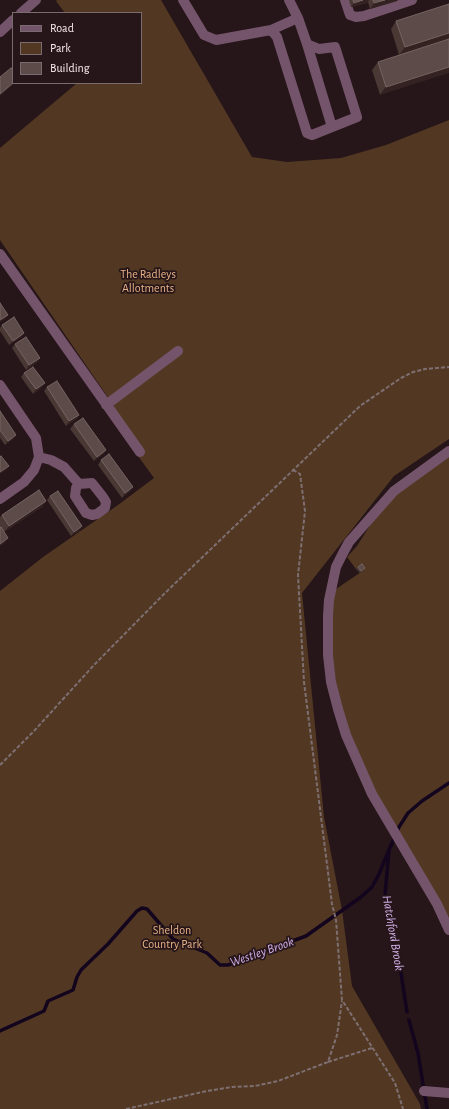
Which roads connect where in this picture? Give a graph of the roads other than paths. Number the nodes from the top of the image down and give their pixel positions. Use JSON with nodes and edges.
{"nodes":[{"id":1,"x":36,"y":0,"type":"edge"},
{"id":2,"x":183,"y":0,"type":"edge"},
{"id":3,"x":289,"y":0,"type":"edge"},
{"id":4,"x":345,"y":0,"type":"edge"},
{"id":5,"x":412,"y":0,"type":"edge"},
{"id":6,"x":22,"y":12,"type":"edge"},
{"id":7,"x":298,"y":18,"type":"junction"},
{"id":8,"x":12,"y":21,"type":"edge"},
{"id":9,"x":271,"y":30,"type":"junction"},
{"id":10,"x":0,"y":32,"type":"edge"},
{"id":11,"x":307,"y":44,"type":"junction"},
{"id":12,"x":332,"y":127,"type":"junction"},
{"id":13,"x":0,"y":254,"type":"edge"},
{"id":14,"x":178,"y":351,"type":"dead end"},
{"id":15,"x":0,"y":386,"type":"edge"},
{"id":16,"x":106,"y":405,"type":"junction"},
{"id":17,"x":449,"y":451,"type":"edge"},
{"id":18,"x":140,"y":452,"type":"dead end"},
{"id":19,"x":39,"y":457,"type":"junction"},
{"id":20,"x":79,"y":484,"type":"dead end"},
{"id":21,"x":0,"y":499,"type":"edge"},
{"id":22,"x":449,"y":930,"type":"edge"},
{"id":23,"x":424,"y":1091,"type":"dead end"},
{"id":24,"x":449,"y":1093,"type":"edge"}],
"edges":[{"from":1,"to":6,"type":"street"},
{"from":2,"to":9,"type":"street"},
{"from":3,"to":7,"type":"street"},
{"from":4,"to":5,"type":"street"},
{"from":7,"to":9,"type":"street"},
{"from":7,"to":11,"type":"street"},
{"from":8,"to":10,"type":"street"},
{"from":9,"to":12,"type":"street"},
{"from":11,"to":12,"type":"street"},
{"from":11,"to":12,"type":"street"},
{"from":13,"to":16,"type":"street"},
{"from":14,"to":16,"type":"street"},
{"from":15,"to":19,"type":"street"},
{"from":16,"to":18,"type":"street"},
{"from":17,"to":22,"type":"street"},
{"from":19,"to":20,"type":"street"},
{"from":19,"to":21,"type":"street"},
{"from":23,"to":24,"type":"street"}]}
